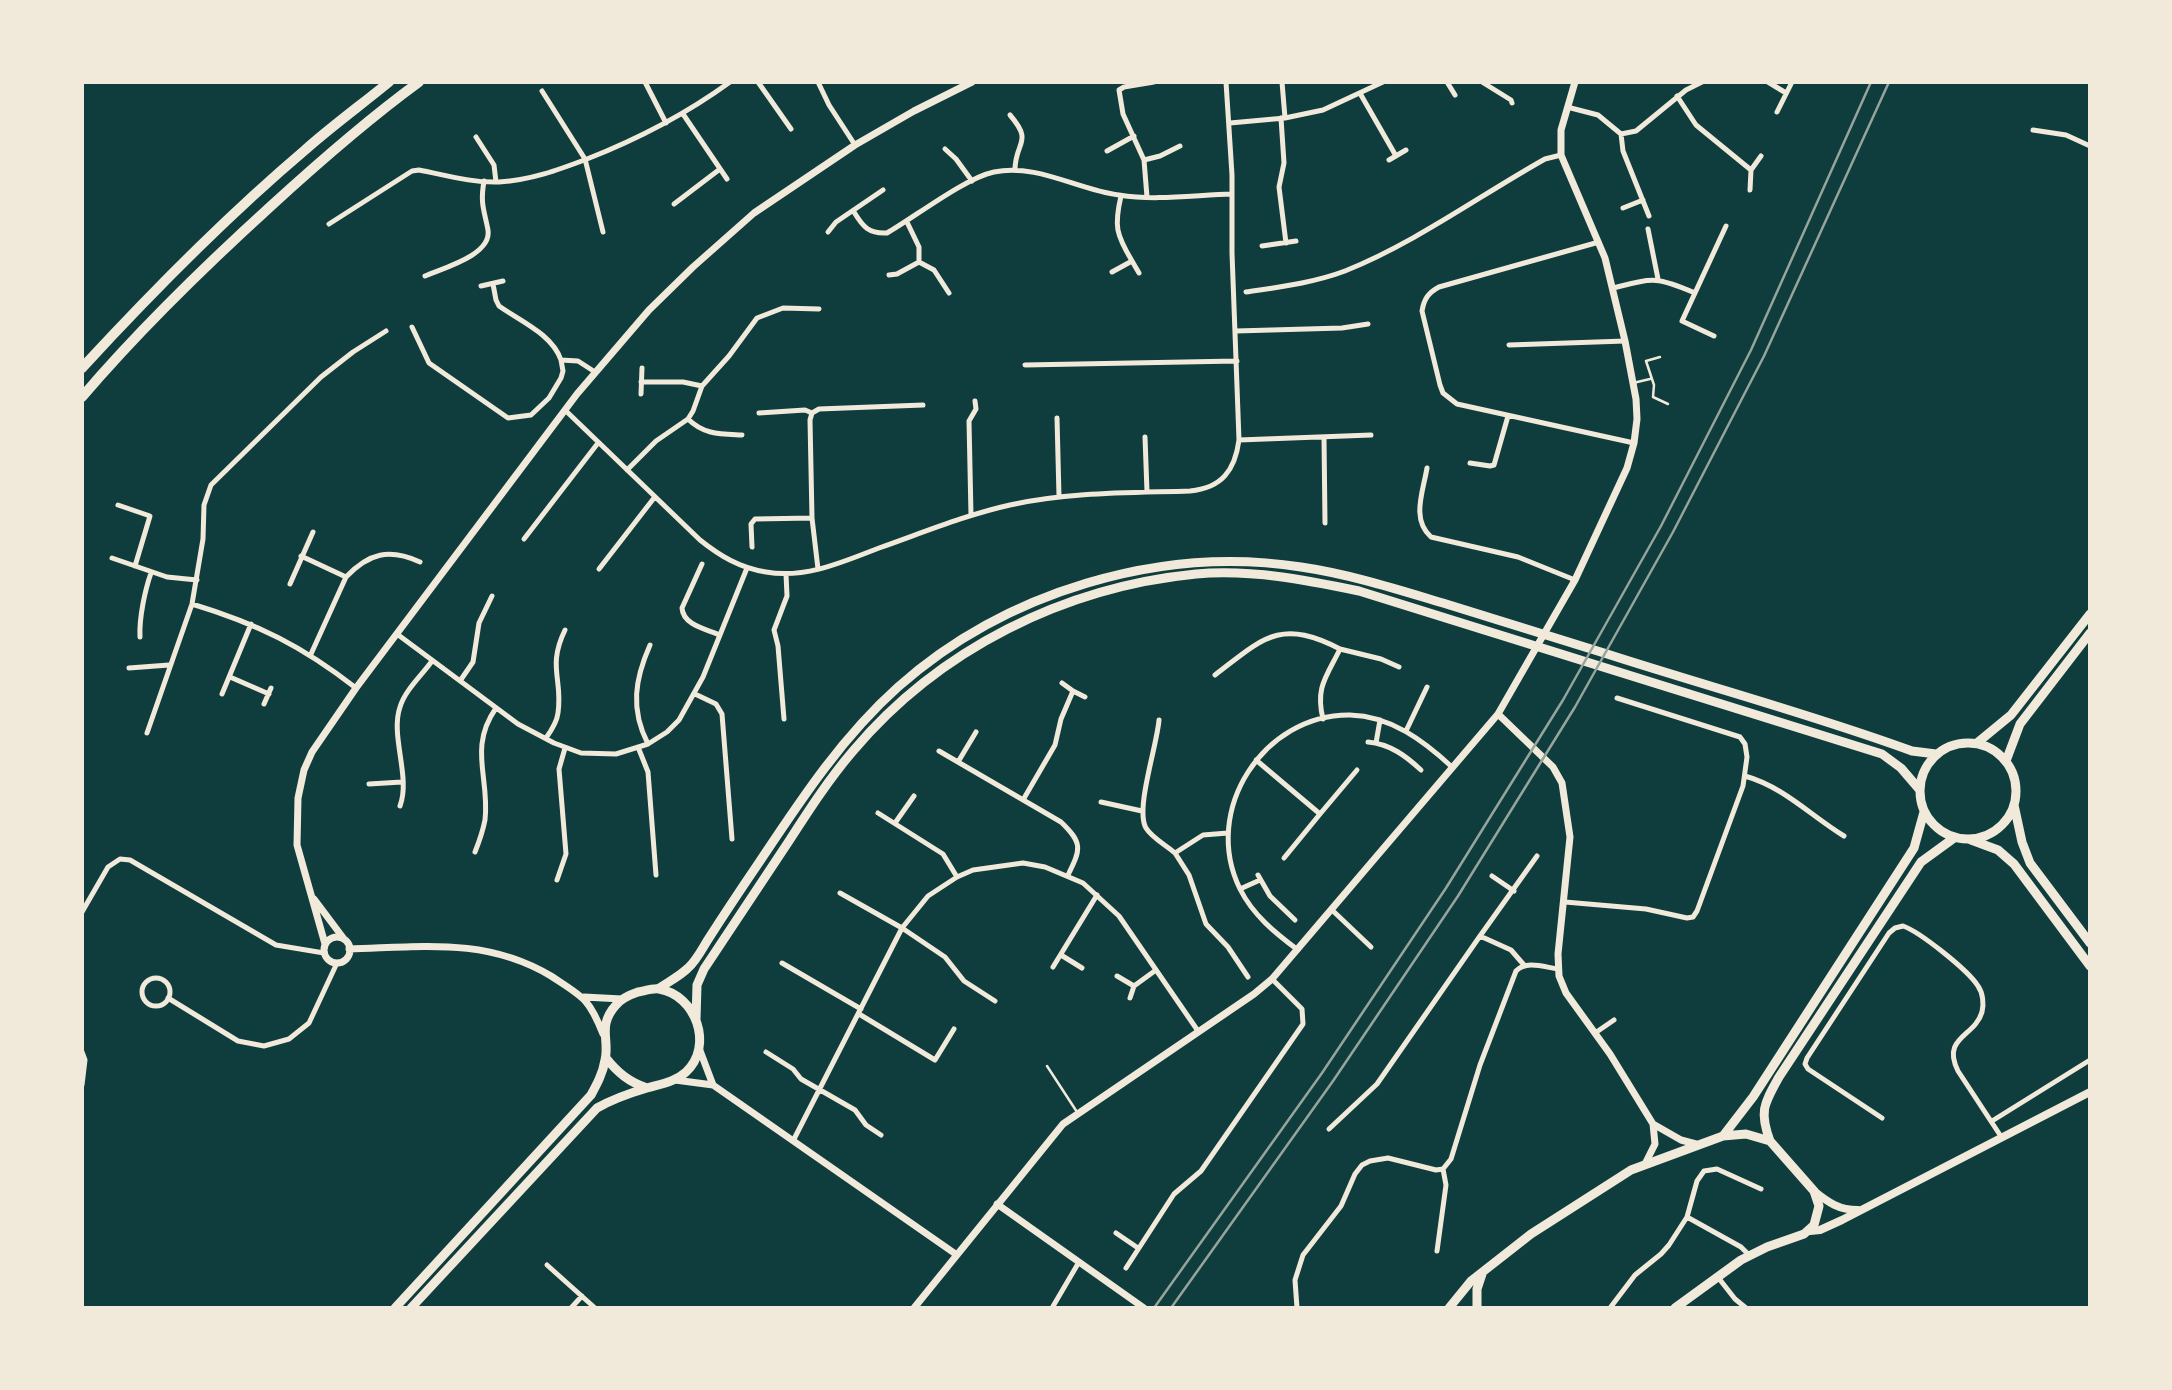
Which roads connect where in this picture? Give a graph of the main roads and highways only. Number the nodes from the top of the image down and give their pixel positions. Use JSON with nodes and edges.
{"nodes":[{"id":1,"x":389,"y":82,"type":"edge"},
{"id":2,"x":419,"y":82,"type":"edge"},
{"id":3,"x":82,"y":368,"type":"edge"},
{"id":4,"x":82,"y":397,"type":"edge"},
{"id":5,"x":2090,"y":614,"type":"edge"},
{"id":6,"x":2090,"y":634,"type":"edge"},
{"id":7,"x":1977,"y":743,"type":"junction"},
{"id":8,"x":1936,"y":754,"type":"junction"},
{"id":9,"x":2006,"y":761,"type":"junction"},
{"id":10,"x":1919,"y":789,"type":"junction"},
{"id":11,"x":2014,"y":805,"type":"junction"},
{"id":12,"x":1924,"y":813,"type":"junction"},
{"id":13,"x":1954,"y":838,"type":"junction"},
{"id":14,"x":1971,"y":840,"type":"junction"},
{"id":15,"x":2090,"y":943,"type":"edge"},
{"id":16,"x":2090,"y":966,"type":"edge"},
{"id":17,"x":658,"y":989,"type":"junction"},
{"id":18,"x":696,"y":1018,"type":"junction"},
{"id":19,"x":606,"y":1058,"type":"junction"},
{"id":20,"x":647,"y":1088,"type":"junction"},
{"id":21,"x":2090,"y":1092,"type":"edge"},
{"id":22,"x":1723,"y":1136,"type":"junction"},
{"id":23,"x":1770,"y":1141,"type":"junction"},
{"id":24,"x":1814,"y":1191,"type":"junction"},
{"id":25,"x":1858,"y":1210,"type":"junction"},
{"id":26,"x":1810,"y":1231,"type":"junction"},
{"id":27,"x":1482,"y":1274,"type":"junction"},
{"id":28,"x":395,"y":1308,"type":"edge"},
{"id":29,"x":411,"y":1308,"type":"edge"},
{"id":30,"x":1449,"y":1308,"type":"edge"},
{"id":31,"x":1477,"y":1308,"type":"edge"},
{"id":32,"x":1675,"y":1308,"type":"edge"}],
"edges":[{"from":1,"to":3,"type":"highway"},
{"from":2,"to":4,"type":"highway"},
{"from":5,"to":7,"type":"main road"},
{"from":6,"to":9,"type":"main road"},
{"from":7,"to":8,"type":"main road"},
{"from":7,"to":9,"type":"main road"},
{"from":8,"to":10,"type":"main road"},
{"from":8,"to":17,"type":"main road"},
{"from":9,"to":11,"type":"main road"},
{"from":10,"to":12,"type":"main road"},
{"from":10,"to":18,"type":"main road"},
{"from":11,"to":14,"type":"main road"},
{"from":11,"to":15,"type":"main road"},
{"from":12,"to":13,"type":"main road"},
{"from":12,"to":22,"type":"main road"},
{"from":13,"to":14,"type":"main road"},
{"from":13,"to":23,"type":"main road"},
{"from":14,"to":16,"type":"main road"},
{"from":17,"to":18,"type":"main road"},
{"from":17,"to":19,"type":"main road"},
{"from":18,"to":20,"type":"main road"},
{"from":19,"to":20,"type":"main road"},
{"from":19,"to":28,"type":"main road"},
{"from":20,"to":29,"type":"main road"},
{"from":21,"to":25,"type":"main road"},
{"from":22,"to":23,"type":"main road"},
{"from":22,"to":27,"type":"main road"},
{"from":23,"to":24,"type":"main road"},
{"from":24,"to":25,"type":"main road"},
{"from":24,"to":26,"type":"main road"},
{"from":25,"to":26,"type":"main road"},
{"from":26,"to":32,"type":"main road"},
{"from":27,"to":30,"type":"main road"},
{"from":27,"to":31,"type":"main road"}]}
